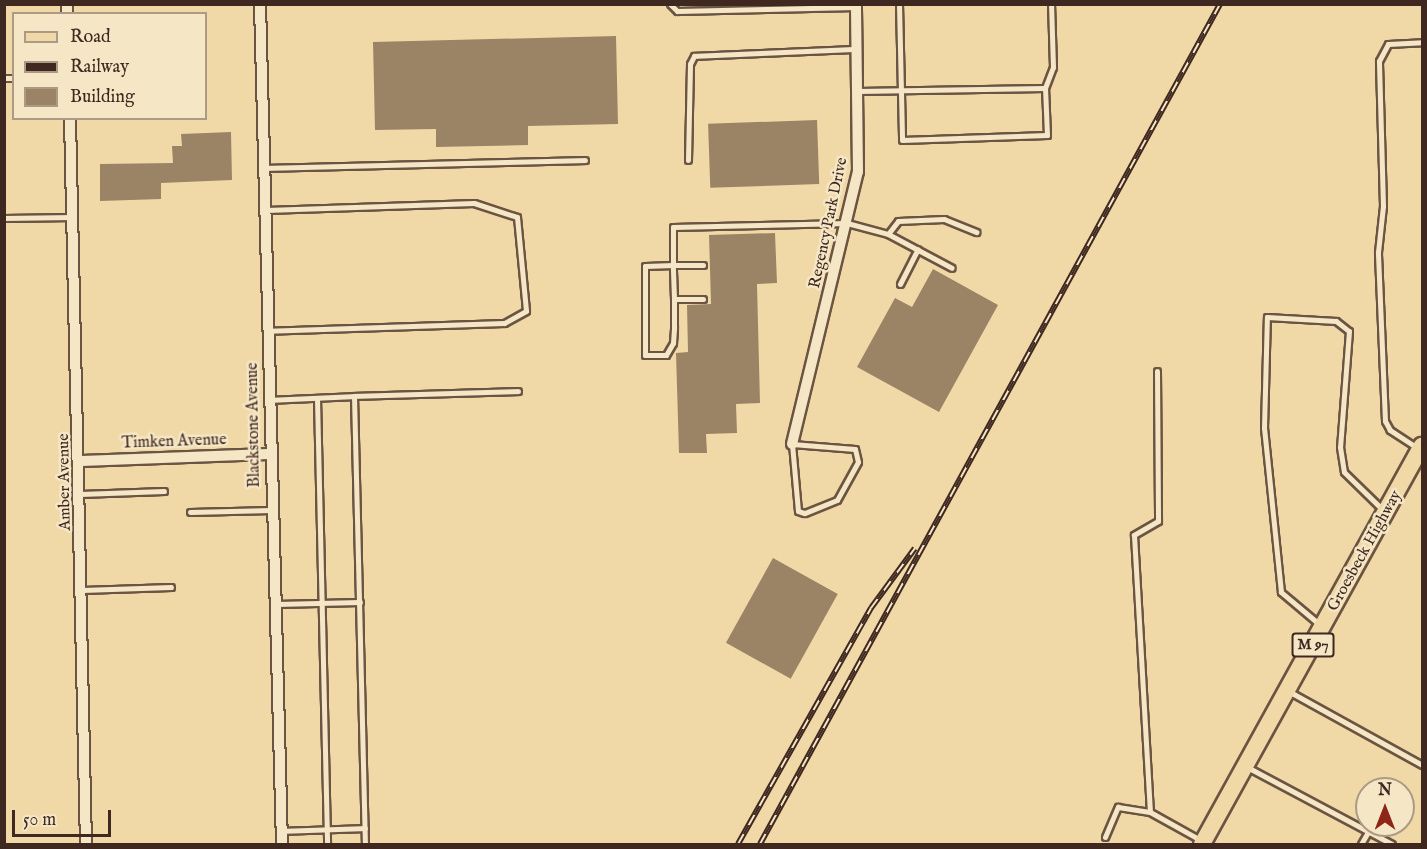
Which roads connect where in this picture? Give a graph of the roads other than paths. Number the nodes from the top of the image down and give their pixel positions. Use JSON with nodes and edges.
{"nodes":[{"id":1,"x":260,"y":4,"type":"edge"},
{"id":2,"x":670,"y":4,"type":"edge"},
{"id":3,"x":899,"y":4,"type":"edge"},
{"id":4,"x":1051,"y":4,"type":"edge"},
{"id":5,"x":856,"y":6,"type":"edge"},
{"id":6,"x":1422,"y":42,"type":"edge"},
{"id":7,"x":857,"y":49,"type":"junction"},
{"id":8,"x":1045,"y":88,"type":"junction"},
{"id":9,"x":900,"y":90,"type":"junction"},
{"id":10,"x":858,"y":91,"type":"junction"},
{"id":11,"x":70,"y":120,"type":"edge"},
{"id":12,"x":585,"y":160,"type":"dead end"},
{"id":13,"x":688,"y":160,"type":"dead end"},
{"id":14,"x":263,"y":168,"type":"junction"},
{"id":15,"x":264,"y":210,"type":"junction"},
{"id":16,"x":73,"y":217,"type":"junction"},
{"id":17,"x":4,"y":218,"type":"edge"},
{"id":18,"x":847,"y":223,"type":"junction"},
{"id":19,"x":976,"y":232,"type":"dead end"},
{"id":20,"x":888,"y":234,"type":"junction"},
{"id":21,"x":918,"y":249,"type":"junction"},
{"id":22,"x":673,"y":265,"type":"junction"},
{"id":23,"x":703,"y":265,"type":"dead end"},
{"id":24,"x":952,"y":268,"type":"dead end"},
{"id":25,"x":900,"y":284,"type":"dead end"},
{"id":26,"x":674,"y":299,"type":"junction"},
{"id":27,"x":703,"y":299,"type":"dead end"},
{"id":28,"x":267,"y":331,"type":"junction"},
{"id":29,"x":1156,"y":370,"type":"dead end"},
{"id":30,"x":518,"y":391,"type":"dead end"},
{"id":31,"x":354,"y":396,"type":"junction"},
{"id":32,"x":317,"y":398,"type":"junction"},
{"id":33,"x":269,"y":400,"type":"junction"},
{"id":34,"x":792,"y":444,"type":"junction"},
{"id":35,"x":1421,"y":448,"type":"edge"},
{"id":36,"x":270,"y":454,"type":"junction"},
{"id":37,"x":80,"y":461,"type":"junction"},
{"id":38,"x":164,"y":491,"type":"dead end"},
{"id":39,"x":80,"y":495,"type":"junction"},
{"id":40,"x":272,"y":510,"type":"junction"},
{"id":41,"x":190,"y":512,"type":"dead end"},
{"id":42,"x":1386,"y":513,"type":"junction"},
{"id":43,"x":171,"y":587,"type":"dead end"},
{"id":44,"x":82,"y":590,"type":"junction"},
{"id":45,"x":360,"y":602,"type":"junction"},
{"id":46,"x":322,"y":603,"type":"junction"},
{"id":47,"x":274,"y":604,"type":"junction"},
{"id":48,"x":1323,"y":627,"type":"junction"},
{"id":49,"x":1287,"y":691,"type":"junction"},
{"id":50,"x":1422,"y":765,"type":"edge"},
{"id":51,"x":1245,"y":766,"type":"junction"},
{"id":52,"x":1150,"y":812,"type":"junction"},
{"id":53,"x":1355,"y":825,"type":"edge"},
{"id":54,"x":365,"y":828,"type":"junction"},
{"id":55,"x":327,"y":829,"type":"junction"},
{"id":56,"x":281,"y":831,"type":"junction"},
{"id":57,"x":1105,"y":837,"type":"dead end"},
{"id":58,"x":1378,"y":837,"type":"edge"},
{"id":59,"x":1203,"y":843,"type":"edge"},
{"id":60,"x":86,"y":844,"type":"edge"},
{"id":61,"x":282,"y":844,"type":"edge"},
{"id":62,"x":327,"y":844,"type":"edge"},
{"id":63,"x":365,"y":844,"type":"edge"},
{"id":64,"x":1392,"y":844,"type":"edge"}],
"edges":[{"from":1,"to":14,"type":"street","name":"Blackstone Avenue"},
{"from":2,"to":5,"type":"lane"},
{"from":3,"to":9,"type":"lane"},
{"from":4,"to":8,"type":"lane"},
{"from":5,"to":7,"type":"street","name":"Regency Park Drive"},
{"from":6,"to":35,"type":"lane"},
{"from":7,"to":10,"type":"street","name":"Regency Park Drive"},
{"from":7,"to":13,"type":"lane"},
{"from":8,"to":9,"type":"lane"},
{"from":8,"to":9,"type":"lane"},
{"from":9,"to":10,"type":"lane"},
{"from":10,"to":18,"type":"street","name":"Regency Park Drive"},
{"from":11,"to":16,"type":"street","name":"Amber Avenue"},
{"from":12,"to":14,"type":"lane"},
{"from":14,"to":15,"type":"street","name":"Blackstone Avenue"},
{"from":15,"to":28,"type":"street","name":"Blackstone Avenue"},
{"from":15,"to":28,"type":"lane"},
{"from":16,"to":17,"type":"lane"},
{"from":16,"to":37,"type":"street","name":"Amber Avenue"},
{"from":18,"to":20,"type":"lane"},
{"from":18,"to":22,"type":"lane"},
{"from":18,"to":34,"type":"street","name":"Regency Park Drive"},
{"from":19,"to":20,"type":"lane"},
{"from":20,"to":21,"type":"lane"},
{"from":21,"to":24,"type":"lane"},
{"from":21,"to":25,"type":"lane"},
{"from":22,"to":23,"type":"lane"},
{"from":22,"to":26,"type":"lane"},
{"from":22,"to":26,"type":"lane"},
{"from":26,"to":27,"type":"lane"},
{"from":28,"to":33,"type":"street","name":"Blackstone Avenue"},
{"from":29,"to":52,"type":"lane"},
{"from":30,"to":31,"type":"lane"},
{"from":31,"to":32,"type":"lane"},
{"from":31,"to":45,"type":"lane"},
{"from":32,"to":33,"type":"lane"},
{"from":32,"to":46,"type":"lane"},
{"from":33,"to":36,"type":"street","name":"Blackstone Avenue"},
{"from":34,"to":34,"type":"lane"},
{"from":35,"to":42,"type":"main road","name":"Groesbeck Highway","number":"M 97"},
{"from":36,"to":37,"type":"street","name":"Timken Avenue"},
{"from":36,"to":40,"type":"street","name":"Blackstone Avenue"},
{"from":37,"to":39,"type":"street","name":"Amber Avenue"},
{"from":38,"to":39,"type":"lane"},
{"from":39,"to":44,"type":"street","name":"Amber Avenue"},
{"from":40,"to":41,"type":"lane"},
{"from":40,"to":47,"type":"street","name":"Blackstone Avenue"},
{"from":42,"to":48,"type":"main road","name":"Groesbeck Highway","number":"M 97"},
{"from":42,"to":48,"type":"lane"},
{"from":43,"to":44,"type":"lane"},
{"from":44,"to":60,"type":"street","name":"Amber Avenue"},
{"from":45,"to":46,"type":"lane"},
{"from":45,"to":54,"type":"lane"},
{"from":46,"to":47,"type":"lane"},
{"from":46,"to":55,"type":"lane"},
{"from":47,"to":56,"type":"street","name":"Blackstone Avenue"},
{"from":48,"to":49,"type":"main road","name":"Groesbeck Highway","number":"M 97"},
{"from":49,"to":50,"type":"lane"},
{"from":49,"to":51,"type":"main road","name":"Groesbeck Highway","number":"M 97"},
{"from":51,"to":53,"type":"lane"},
{"from":51,"to":59,"type":"main road","name":"Groesbeck Highway","number":"M 97"},
{"from":52,"to":57,"type":"lane"},
{"from":52,"to":59,"type":"lane"},
{"from":54,"to":55,"type":"lane"},
{"from":54,"to":63,"type":"lane"},
{"from":55,"to":56,"type":"lane"},
{"from":55,"to":62,"type":"lane"},
{"from":56,"to":61,"type":"street","name":"Blackstone Avenue"},
{"from":58,"to":64,"type":"lane"}]}
